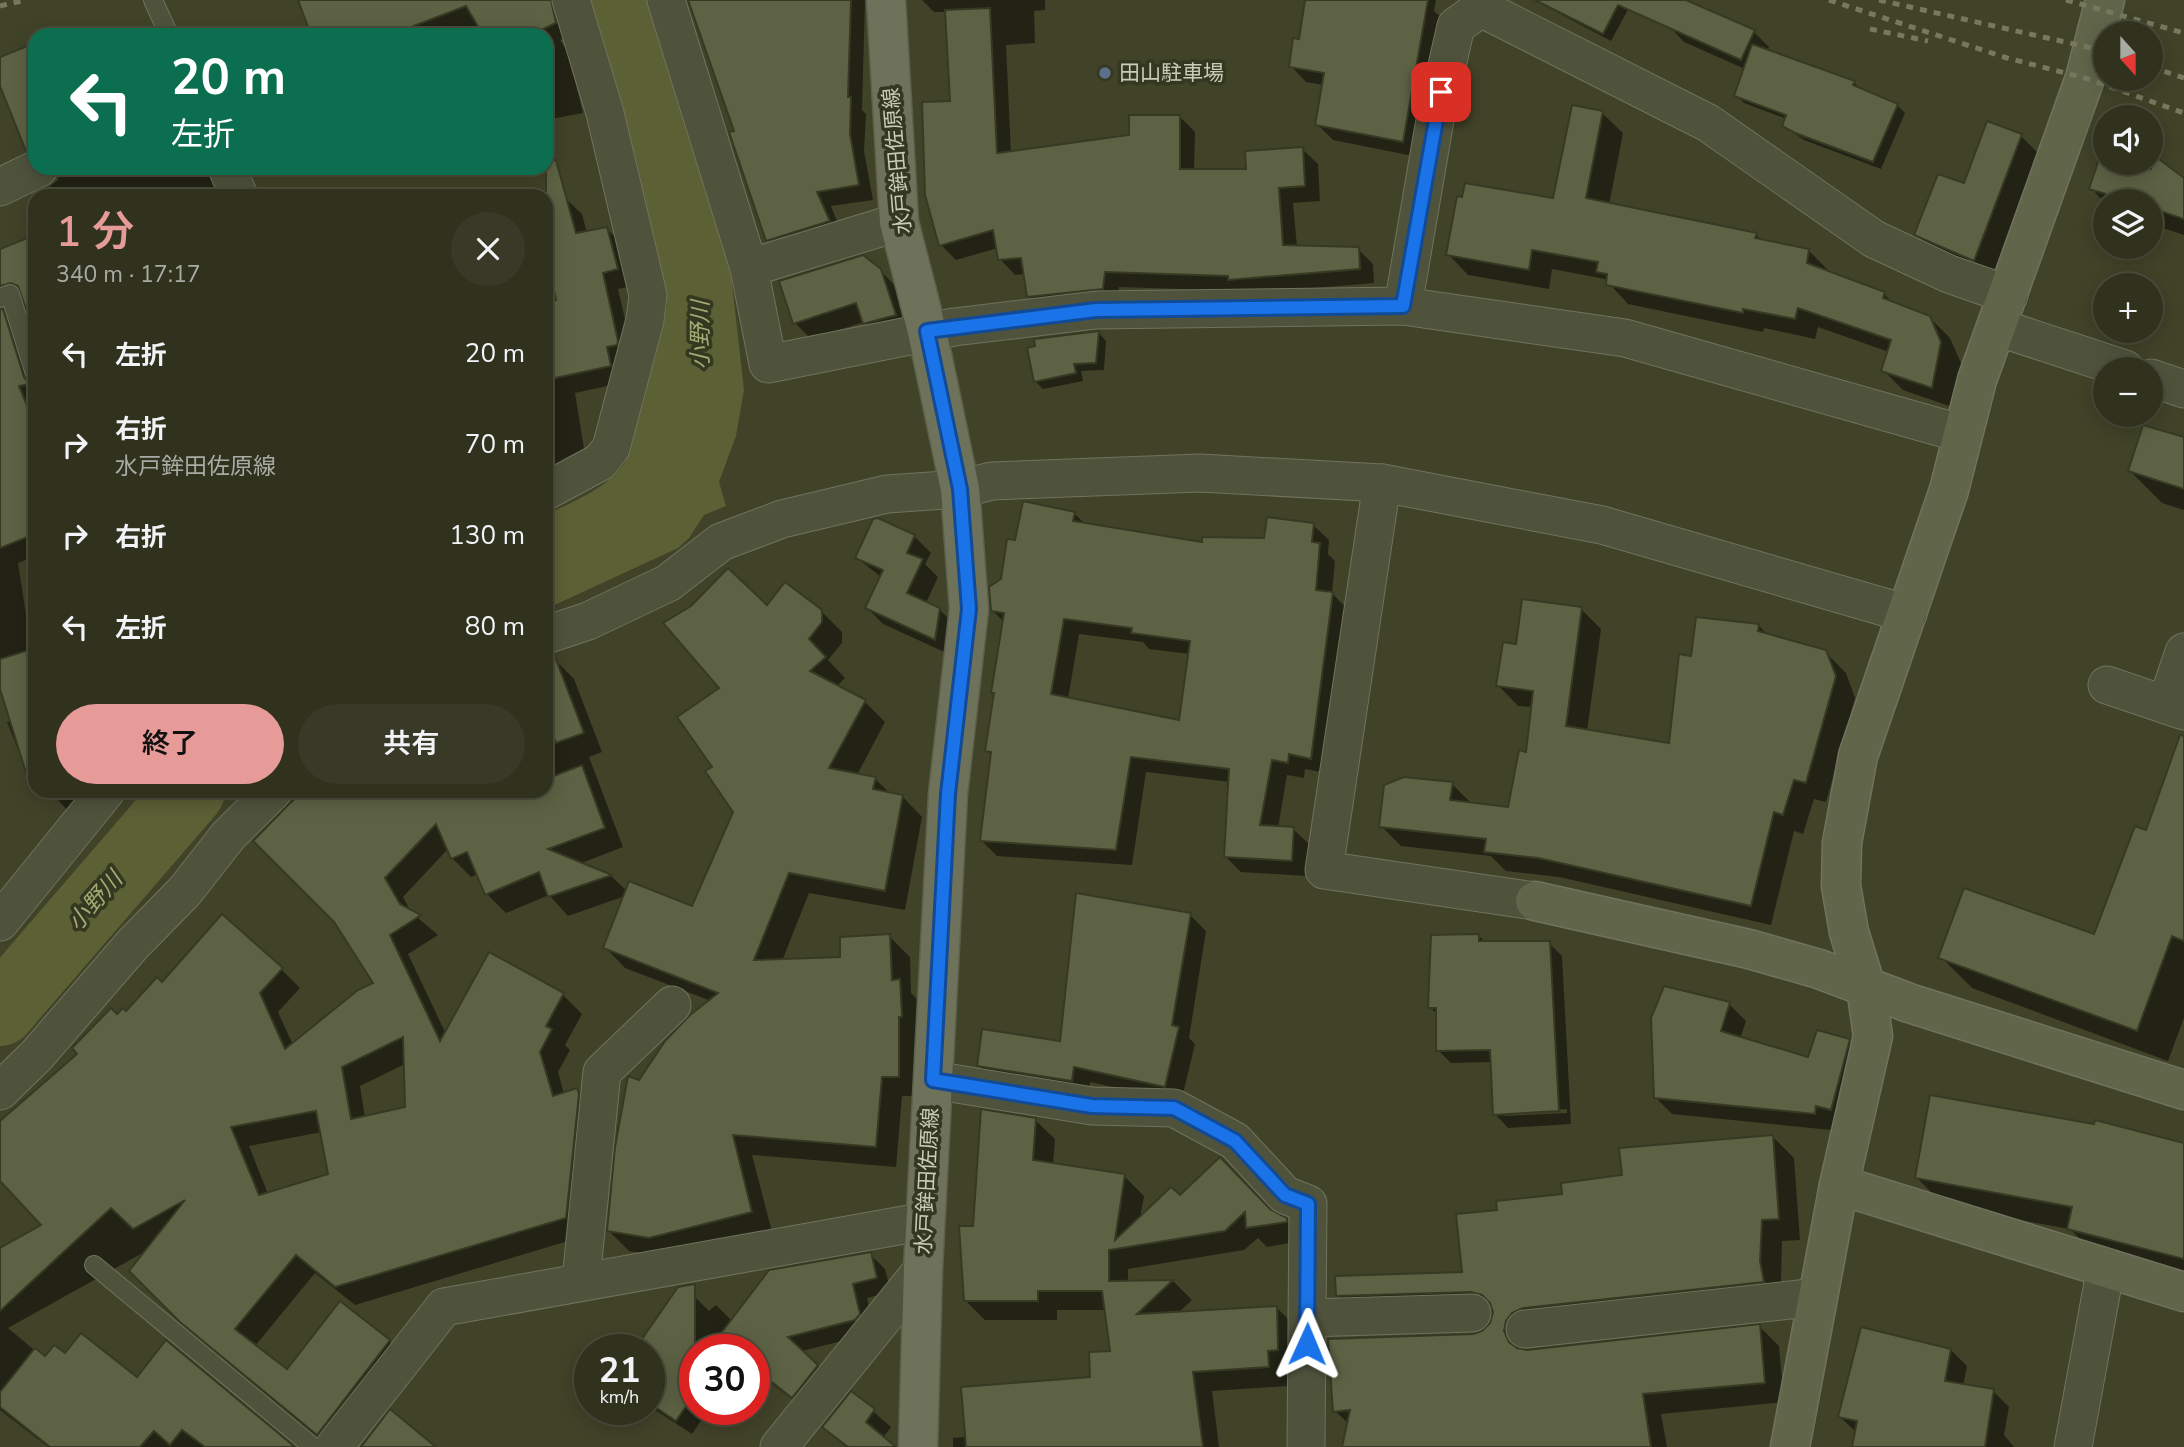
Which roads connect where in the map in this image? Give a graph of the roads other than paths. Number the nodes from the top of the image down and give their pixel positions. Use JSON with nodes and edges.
{"nodes":[{"id":1,"x":153,"y":0,"type":"edge"},
{"id":2,"x":572,"y":0,"type":"edge"},
{"id":3,"x":666,"y":0,"type":"edge"},
{"id":4,"x":886,"y":0,"type":"edge"},
{"id":5,"x":2105,"y":0,"type":"edge"},
{"id":6,"x":166,"y":28,"type":"edge"},
{"id":7,"x":28,"y":173,"type":"edge"},
{"id":8,"x":0,"y":187,"type":"edge"},
{"id":9,"x":899,"y":222,"type":"junction"},
{"id":10,"x":749,"y":268,"type":"junction"},
{"id":11,"x":0,"y":298,"type":"edge"},
{"id":12,"x":1403,"y":306,"type":"junction"},
{"id":13,"x":2003,"y":311,"type":"junction"},
{"id":14,"x":927,"y":331,"type":"junction"},
{"id":15,"x":28,"y":352,"type":"edge"},
{"id":16,"x":2100,"y":357,"type":"edge"},
{"id":17,"x":2163,"y":382,"type":"edge"},
{"id":18,"x":2184,"y":389,"type":"edge"},
{"id":19,"x":1963,"y":434,"type":"junction"},
{"id":20,"x":1382,"y":483,"type":"junction"},
{"id":21,"x":553,"y":487,"type":"edge"},
{"id":22,"x":960,"y":489,"type":"junction"},
{"id":23,"x":1908,"y":614,"type":"junction"},
{"id":24,"x":553,"y":633,"type":"edge"},
{"id":25,"x":2184,"y":652,"type":"edge"},
{"id":26,"x":2107,"y":685,"type":"dead end"},
{"id":27,"x":2175,"y":708,"type":"edge"},
{"id":28,"x":100,"y":798,"type":"edge"},
{"id":29,"x":266,"y":798,"type":"edge"},
{"id":30,"x":1535,"y":901,"type":"joint"},
{"id":31,"x":0,"y":922,"type":"edge"},
{"id":32,"x":1866,"y":987,"type":"junction"},
{"id":33,"x":672,"y":1005,"type":"dead end"},
{"id":34,"x":933,"y":1080,"type":"junction"},
{"id":35,"x":2184,"y":1090,"type":"edge"},
{"id":36,"x":0,"y":1091,"type":"edge"},
{"id":37,"x":1839,"y":1185,"type":"junction"},
{"id":38,"x":926,"y":1221,"type":"junction"},
{"id":39,"x":94,"y":1265,"type":"dead end"},
{"id":40,"x":2106,"y":1267,"type":"junction"},
{"id":41,"x":923,"y":1269,"type":"junction"},
{"id":42,"x":581,"y":1280,"type":"junction"},
{"id":43,"x":2184,"y":1292,"type":"edge"},
{"id":44,"x":1817,"y":1297,"type":"junction"},
{"id":45,"x":1472,"y":1313,"type":"dead end"},
{"id":46,"x":1308,"y":1318,"type":"junction"},
{"id":47,"x":1525,"y":1329,"type":"dead end"},
{"id":48,"x":313,"y":1447,"type":"edge"},
{"id":49,"x":334,"y":1447,"type":"edge"},
{"id":50,"x":779,"y":1447,"type":"edge"},
{"id":51,"x":918,"y":1447,"type":"edge"},
{"id":52,"x":1306,"y":1447,"type":"edge"},
{"id":53,"x":1790,"y":1447,"type":"edge"},
{"id":54,"x":2073,"y":1447,"type":"edge"}],
"edges":[{"from":1,"to":6,"type":"lane"},
{"from":2,"to":21,"type":"street"},
{"from":3,"to":10,"type":"street"},
{"from":4,"to":9,"type":"main road","name":"水戸鉾田佐原線"},
{"from":5,"to":13,"type":"street"},
{"from":7,"to":8,"type":"street"},
{"from":9,"to":10,"type":"street"},
{"from":9,"to":14,"type":"main road","name":"水戸鉾田佐原線"},
{"from":10,"to":14,"type":"street"},
{"from":11,"to":15,"type":"lane"},
{"from":12,"to":13,"type":"street"},
{"from":12,"to":14,"type":"street"},
{"from":12,"to":19,"type":"street"},
{"from":13,"to":16,"type":"street"},
{"from":13,"to":19,"type":"street"},
{"from":14,"to":22,"type":"main road","name":"水戸鉾田佐原線"},
{"from":17,"to":18,"type":"street"},
{"from":19,"to":23,"type":"street"},
{"from":20,"to":22,"type":"street"},
{"from":20,"to":23,"type":"street"},
{"from":20,"to":30,"type":"street"},
{"from":22,"to":24,"type":"street"},
{"from":22,"to":34,"type":"main road","name":"水戸鉾田佐原線"},
{"from":23,"to":32,"type":"street"},
{"from":25,"to":27,"type":"street"},
{"from":26,"to":27,"type":"street"},
{"from":28,"to":31,"type":"street"},
{"from":29,"to":36,"type":"street"},
{"from":30,"to":32,"type":"street"},
{"from":32,"to":35,"type":"street"},
{"from":32,"to":37,"type":"street"},
{"from":33,"to":42,"type":"street"},
{"from":34,"to":38,"type":"main road","name":"水戸鉾田佐原線"},
{"from":34,"to":46,"type":"street"},
{"from":37,"to":40,"type":"street"},
{"from":37,"to":44,"type":"street"},
{"from":38,"to":41,"type":"main road","name":"水戸鉾田佐原線"},
{"from":38,"to":42,"type":"street"},
{"from":39,"to":48,"type":"lane"},
{"from":40,"to":43,"type":"street"},
{"from":40,"to":54,"type":"street"},
{"from":41,"to":50,"type":"street"},
{"from":41,"to":51,"type":"main road","name":"水戸鉾田佐原線"},
{"from":42,"to":49,"type":"street"},
{"from":44,"to":47,"type":"street"},
{"from":44,"to":53,"type":"street"},
{"from":45,"to":46,"type":"street"},
{"from":46,"to":52,"type":"street"}]}
